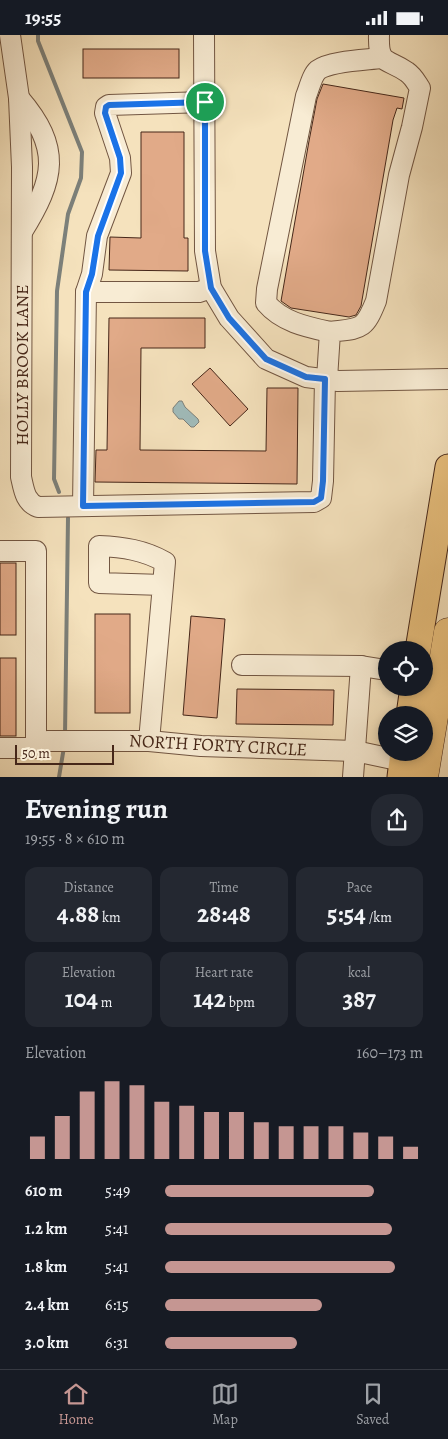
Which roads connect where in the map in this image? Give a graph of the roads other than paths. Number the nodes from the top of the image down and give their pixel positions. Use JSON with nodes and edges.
{"nodes":[{"id":1,"x":10,"y":35,"type":"edge"},
{"id":2,"x":204,"y":35,"type":"edge"},
{"id":3,"x":379,"y":35,"type":"edge"},
{"id":4,"x":381,"y":58,"type":"junction"},
{"id":5,"x":19,"y":98,"type":"junction"},
{"id":6,"x":205,"y":102,"type":"junction"},
{"id":7,"x":22,"y":232,"type":"junction"},
{"id":8,"x":211,"y":288,"type":"junction"},
{"id":9,"x":86,"y":292,"type":"junction"},
{"id":10,"x":330,"y":332,"type":"junction"},
{"id":11,"x":326,"y":379,"type":"junction"},
{"id":12,"x":448,"y":379,"type":"edge"},
{"id":13,"x":448,"y":467,"type":"edge"},
{"id":14,"x":83,"y":506,"type":"junction"},
{"id":15,"x":0,"y":551,"type":"edge"},
{"id":16,"x":163,"y":585,"type":"dead end"},
{"id":17,"x":448,"y":632,"type":"edge"},
{"id":18,"x":419,"y":641,"type":"edge"},
{"id":19,"x":242,"y":665,"type":"dead end"},
{"id":20,"x":361,"y":666,"type":"junction"},
{"id":21,"x":378,"y":669,"type":"edge"},
{"id":22,"x":148,"y":741,"type":"junction"},
{"id":23,"x":41,"y":744,"type":"junction"},
{"id":24,"x":0,"y":748,"type":"edge"},
{"id":25,"x":355,"y":751,"type":"junction"},
{"id":26,"x":402,"y":763,"type":"edge"},
{"id":27,"x":354,"y":777,"type":"edge"},
{"id":28,"x":424,"y":777,"type":"edge"}],
"edges":[{"from":1,"to":5,"type":"street","name":"HOLLY BROOK LANE"},
{"from":2,"to":6,"type":"street"},
{"from":3,"to":4,"type":"street"},
{"from":4,"to":10,"type":"street"},
{"from":4,"to":10,"type":"street"},
{"from":5,"to":7,"type":"street","name":"HOLLY BROOK LANE"},
{"from":5,"to":7,"type":"street","name":"HOLLY BROOK LANE"},
{"from":6,"to":8,"type":"street"},
{"from":6,"to":9,"type":"street"},
{"from":7,"to":14,"type":"street","name":"HOLLY BROOK LANE"},
{"from":8,"to":9,"type":"street"},
{"from":8,"to":11,"type":"street"},
{"from":9,"to":14,"type":"street"},
{"from":10,"to":11,"type":"street"},
{"from":11,"to":12,"type":"street"},
{"from":11,"to":14,"type":"street"},
{"from":13,"to":18,"type":"main road"},
{"from":15,"to":23,"type":"street"},
{"from":16,"to":22,"type":"street"},
{"from":17,"to":28,"type":"highway"},
{"from":19,"to":20,"type":"street"},
{"from":20,"to":21,"type":"street"},
{"from":20,"to":25,"type":"street"},
{"from":22,"to":23,"type":"street","name":"NORTH FORTY CIRCLE"},
{"from":22,"to":25,"type":"street","name":"NORTH FORTY CIRCLE"},
{"from":23,"to":24,"type":"street","name":"NORTH FORTY CIRCLE"},
{"from":25,"to":26,"type":"street","name":"NORTH FORTY CIRCLE"},
{"from":25,"to":27,"type":"street"}]}
